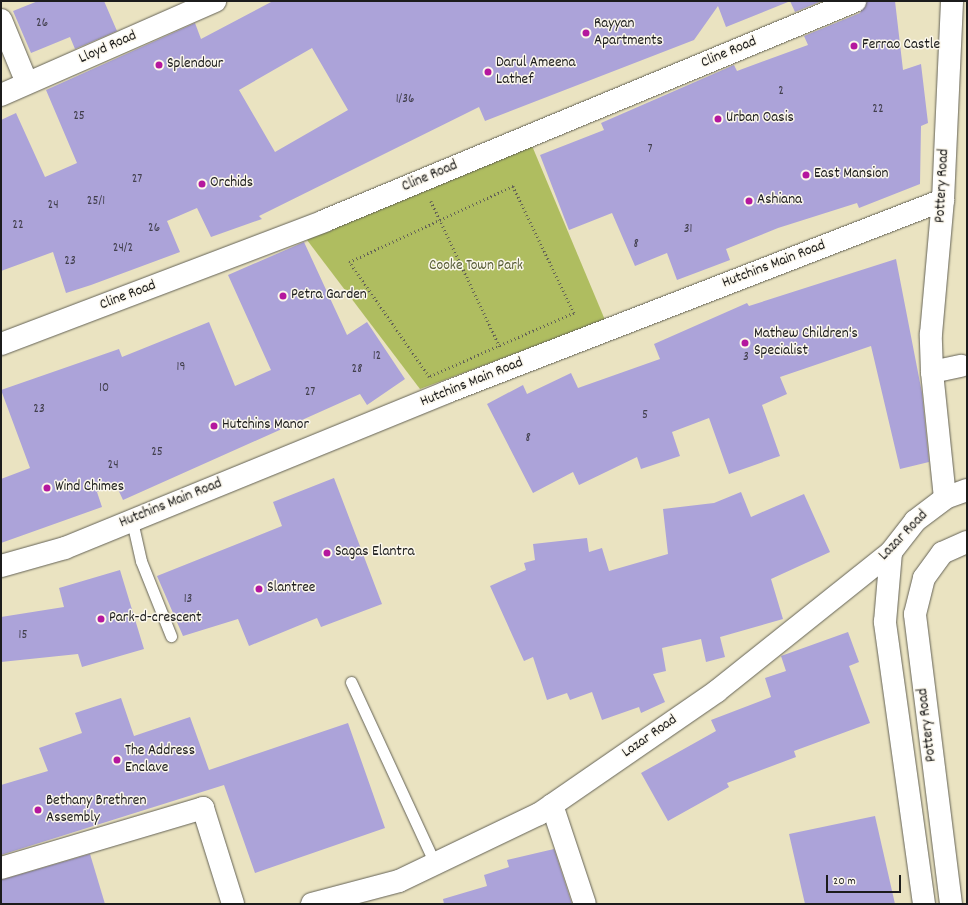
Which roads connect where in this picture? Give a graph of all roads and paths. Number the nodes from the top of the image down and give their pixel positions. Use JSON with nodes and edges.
{"nodes":[{"id":1,"x":214,"y":1,"type":"edge"},
{"id":2,"x":855,"y":1,"type":"edge"},
{"id":3,"x":952,"y":1,"type":"edge"},
{"id":4,"x":1,"y":20,"type":"edge"},
{"id":5,"x":27,"y":83,"type":"junction"},
{"id":6,"x":1,"y":95,"type":"edge"},
{"id":7,"x":421,"y":181,"type":"junction"},
{"id":8,"x":943,"y":200,"type":"junction"},
{"id":9,"x":440,"y":220,"type":"junction"},
{"id":10,"x":1,"y":344,"type":"edge"},
{"id":11,"x":500,"y":346,"type":"junction"},
{"id":12,"x":961,"y":366,"type":"dead end"},
{"id":13,"x":932,"y":372,"type":"junction"},
{"id":14,"x":967,"y":490,"type":"edge"},
{"id":15,"x":945,"y":498,"type":"junction"},
{"id":16,"x":132,"y":521,"type":"junction"},
{"id":17,"x":967,"y":542,"type":"edge"},
{"id":18,"x":891,"y":552,"type":"junction"},
{"id":19,"x":1,"y":566,"type":"edge"},
{"id":20,"x":171,"y":636,"type":"dead end"},
{"id":21,"x":351,"y":682,"type":"dead end"},
{"id":22,"x":552,"y":805,"type":"junction"},
{"id":23,"x":435,"y":864,"type":"junction"},
{"id":24,"x":1,"y":868,"type":"edge"},
{"id":25,"x":233,"y":904,"type":"edge"},
{"id":26,"x":312,"y":904,"type":"edge"},
{"id":27,"x":585,"y":904,"type":"edge"},
{"id":28,"x":924,"y":904,"type":"edge"},
{"id":29,"x":951,"y":904,"type":"edge"}],
"edges":[{"from":1,"to":5,"type":"street","name":"Lloyd Road"},
{"from":2,"to":7,"type":"street","name":"Cline Road"},
{"from":3,"to":8,"type":"street","name":"Pottery Road"},
{"from":4,"to":5,"type":"street"},
{"from":5,"to":6,"type":"street","name":"Lloyd Road"},
{"from":7,"to":9,"type":"path"},
{"from":7,"to":10,"type":"street","name":"Cline Road"},
{"from":8,"to":13,"type":"street","name":"Pottery Road"},
{"from":8,"to":16,"type":"street","name":"Hutchins Main Road"},
{"from":9,"to":11,"type":"path"},
{"from":9,"to":11,"type":"path"},
{"from":9,"to":11,"type":"path"},
{"from":12,"to":13,"type":"street"},
{"from":13,"to":15,"type":"street","name":"Pottery Road"},
{"from":14,"to":15,"type":"street","name":"Lazar Road"},
{"from":15,"to":18,"type":"street","name":"Lazar Road"},
{"from":16,"to":19,"type":"street","name":"Hutchins Main Road"},
{"from":16,"to":20,"type":"lane"},
{"from":17,"to":29,"type":"street","name":"Pottery Road"},
{"from":18,"to":22,"type":"street","name":"Lazar Road"},
{"from":18,"to":28,"type":"street","name":"Pottery Road"},
{"from":21,"to":23,"type":"lane"},
{"from":22,"to":23,"type":"street","name":"Lazar Road"},
{"from":22,"to":27,"type":"street"},
{"from":23,"to":26,"type":"street","name":"Lazar Road"},
{"from":24,"to":25,"type":"street"}]}
